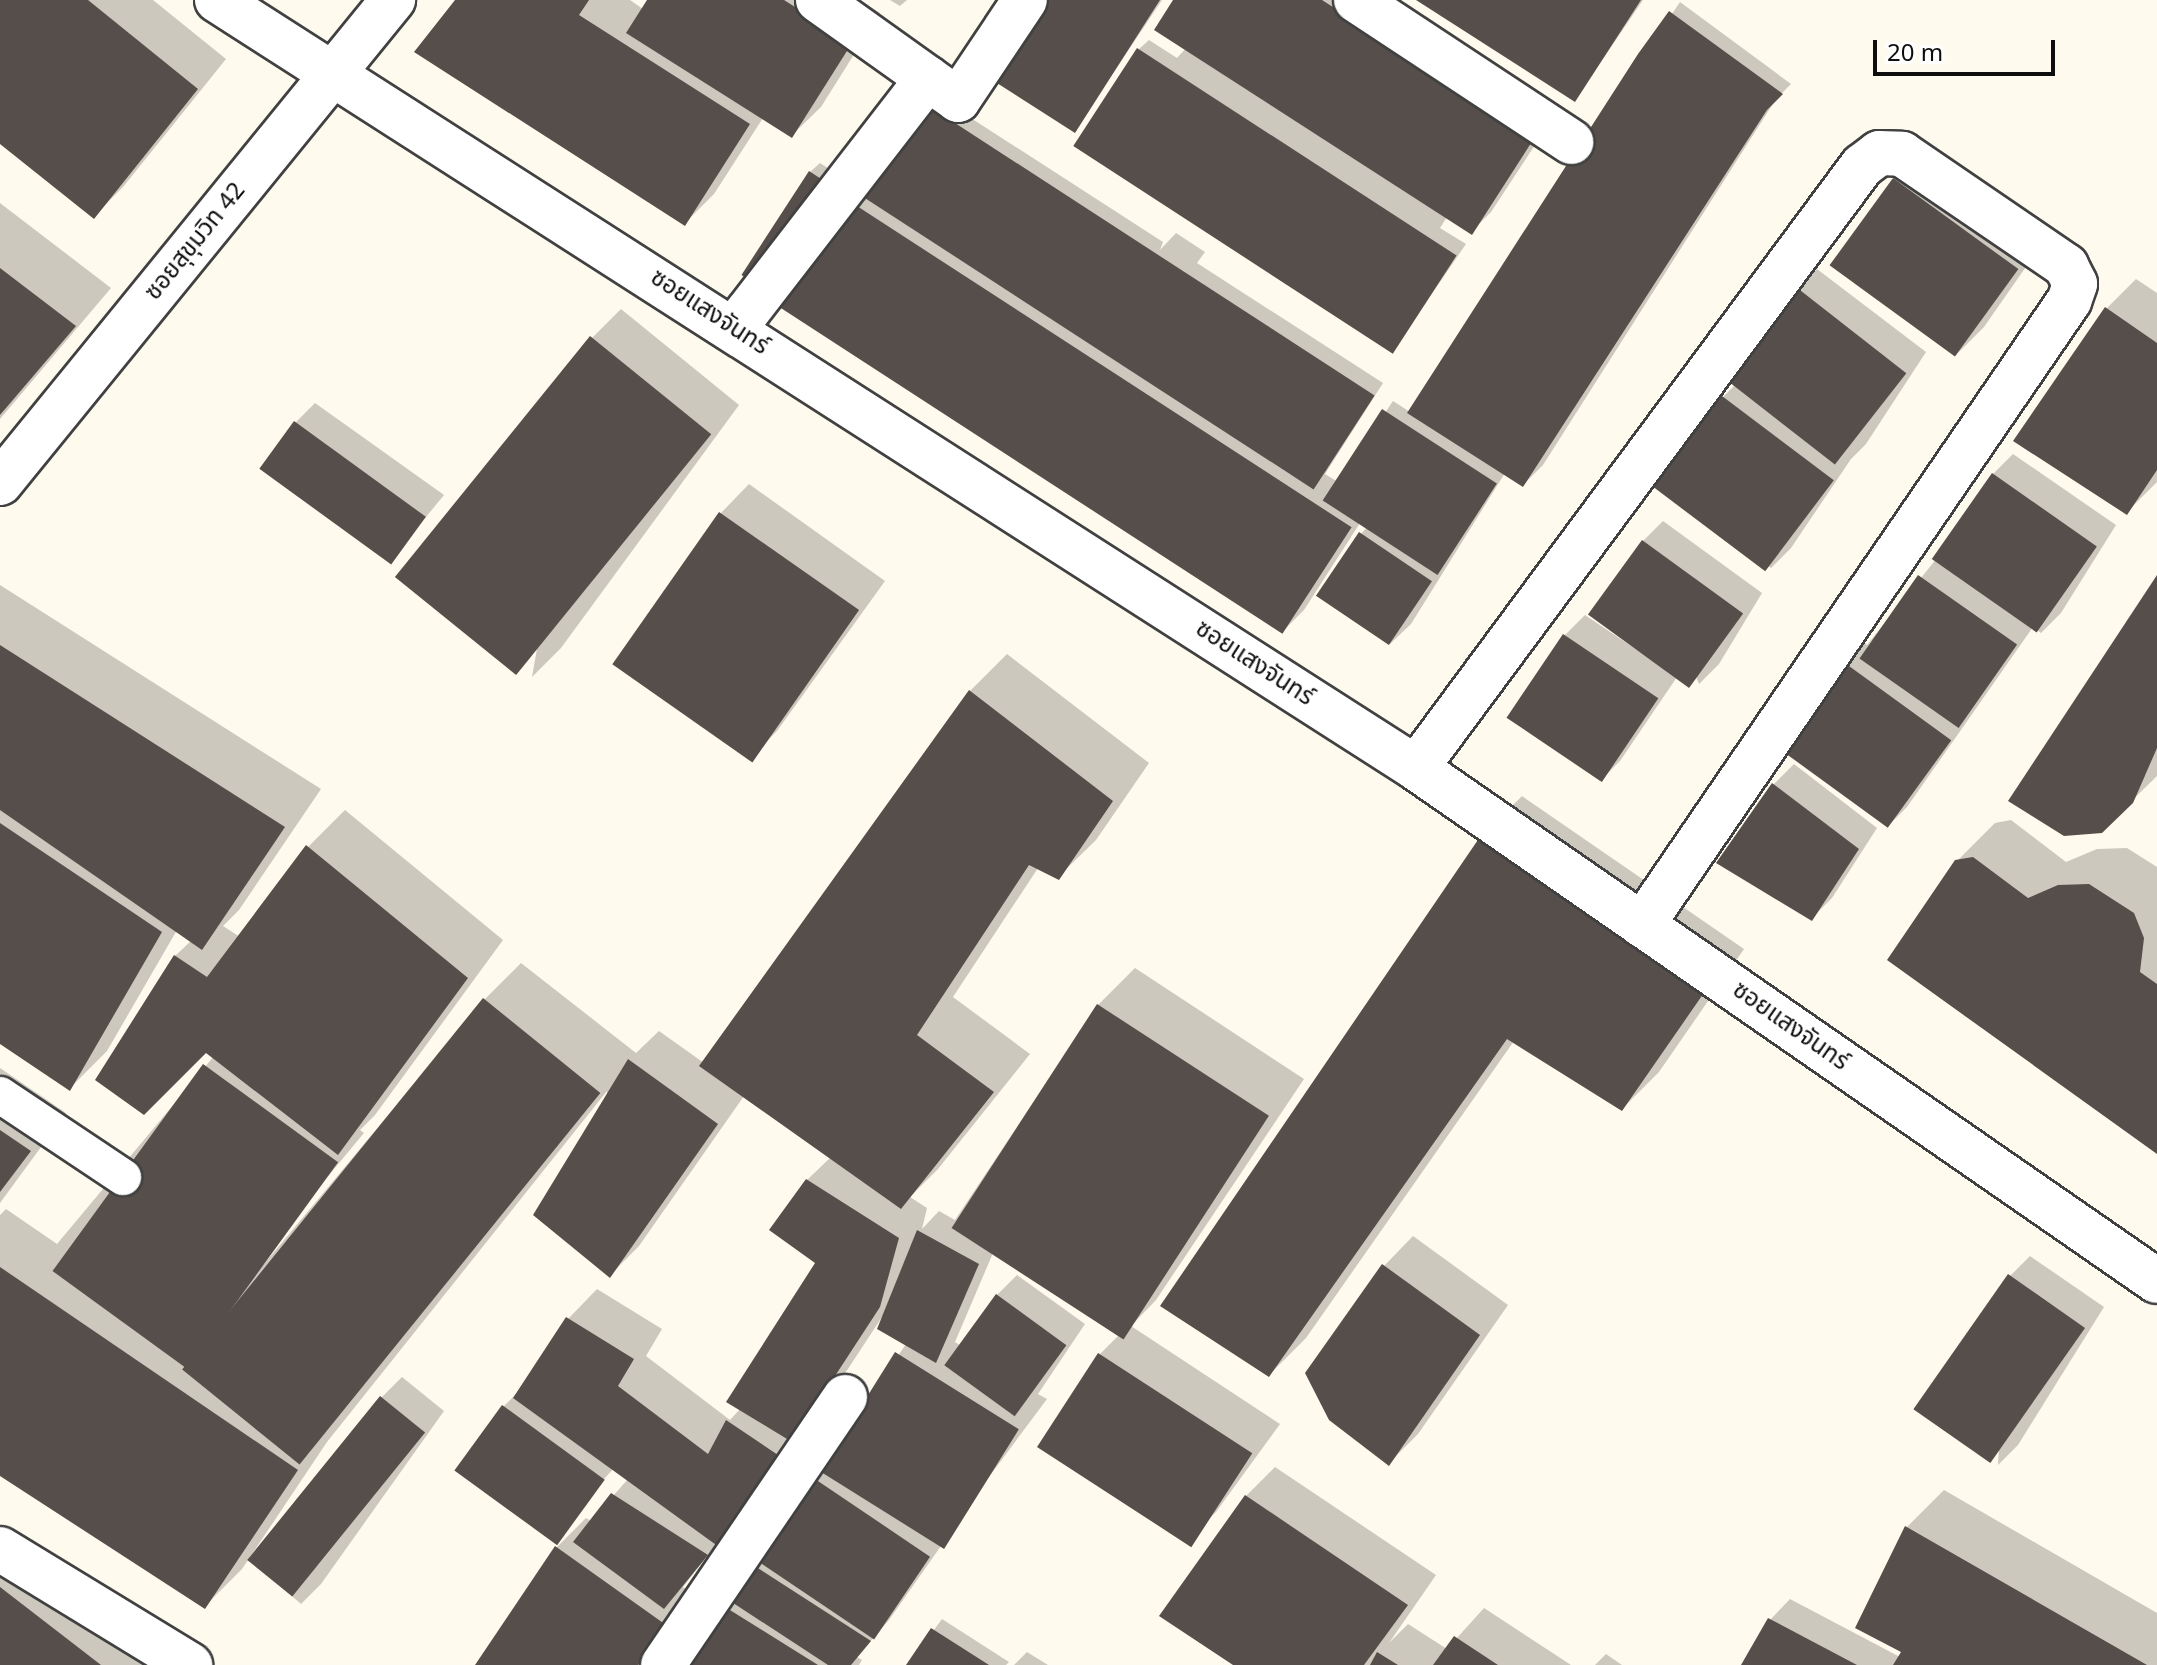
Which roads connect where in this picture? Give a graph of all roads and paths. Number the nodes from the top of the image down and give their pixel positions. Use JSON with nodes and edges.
{"nodes":[{"id":1,"x":217,"y":0,"type":"edge"},
{"id":2,"x":393,"y":0,"type":"edge"},
{"id":3,"x":818,"y":0,"type":"edge"},
{"id":4,"x":1025,"y":0,"type":"edge"},
{"id":5,"x":1356,"y":0,"type":"edge"},
{"id":6,"x":333,"y":73,"type":"junction"},
{"id":7,"x":928,"y":78,"type":"junction"},
{"id":8,"x":1571,"y":142,"type":"dead end"},
{"id":9,"x":734,"y":329,"type":"junction"},
{"id":10,"x":0,"y":483,"type":"edge"},
{"id":11,"x":1416,"y":768,"type":"junction"},
{"id":12,"x":1642,"y":925,"type":"junction"},
{"id":13,"x":0,"y":1095,"type":"edge"},
{"id":14,"x":123,"y":1177,"type":"dead end"},
{"id":15,"x":2157,"y":1281,"type":"edge"},
{"id":16,"x":845,"y":1397,"type":"dead end"},
{"id":17,"x":0,"y":1549,"type":"edge"},
{"id":18,"x":190,"y":1665,"type":"edge"},
{"id":19,"x":663,"y":1665,"type":"edge"}],
"edges":[{"from":1,"to":6,"type":"street","name":"ซอยแสงจันทร์"},
{"from":2,"to":6,"type":"street","name":"ซอยสุขุมวิท 42"},
{"from":3,"to":7,"type":"street"},
{"from":4,"to":7,"type":"street"},
{"from":5,"to":8,"type":"street"},
{"from":6,"to":9,"type":"street","name":"ซอยแสงจันทร์"},
{"from":6,"to":10,"type":"street","name":"ซอยสุขุมวิท 42"},
{"from":7,"to":9,"type":"street"},
{"from":9,"to":11,"type":"street","name":"ซอยแสงจันทร์"},
{"from":11,"to":12,"type":"street","name":"ซอยแสงจันทร์"},
{"from":11,"to":12,"type":"street"},
{"from":12,"to":15,"type":"street","name":"ซอยแสงจันทร์"},
{"from":13,"to":14,"type":"lane"},
{"from":16,"to":19,"type":"street"},
{"from":17,"to":18,"type":"street"}]}
